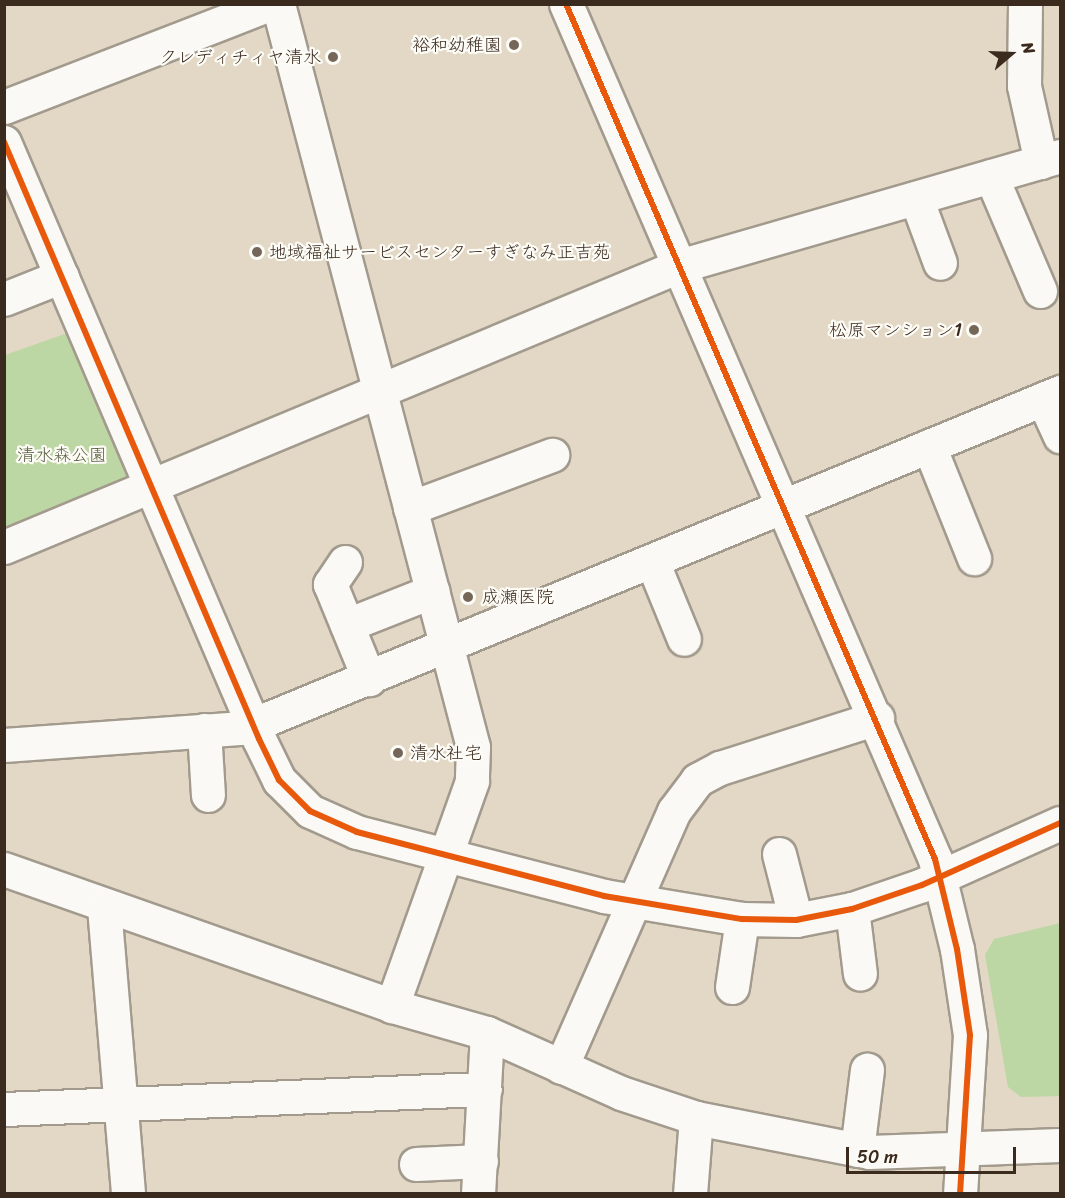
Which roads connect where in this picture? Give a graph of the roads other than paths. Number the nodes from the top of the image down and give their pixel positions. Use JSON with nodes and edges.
{"nodes":[{"id":1,"x":270,"y":4,"type":"edge"},
{"id":2,"x":278,"y":4,"type":"edge"},
{"id":3,"x":566,"y":4,"type":"edge"},
{"id":4,"x":1024,"y":4,"type":"edge"},
{"id":5,"x":4,"y":107,"type":"edge"},
{"id":6,"x":4,"y":142,"type":"edge"},
{"id":7,"x":1051,"y":159,"type":"edge"},
{"id":8,"x":992,"y":176,"type":"junction"},
{"id":9,"x":916,"y":198,"type":"junction"},
{"id":10,"x":940,"y":263,"type":"dead end"},
{"id":11,"x":679,"y":266,"type":"junction"},
{"id":12,"x":62,"y":276,"type":"junction"},
{"id":13,"x":1040,"y":291,"type":"dead end"},
{"id":14,"x":4,"y":299,"type":"edge"},
{"id":15,"x":379,"y":393,"type":"junction"},
{"id":16,"x":1052,"y":396,"type":"edge"},
{"id":17,"x":1060,"y":436,"type":"edge"},
{"id":18,"x":928,"y":446,"type":"junction"},
{"id":19,"x":552,"y":455,"type":"dead end"},
{"id":20,"x":153,"y":488,"type":"junction"},
{"id":21,"x":782,"y":507,"type":"junction"},
{"id":22,"x":410,"y":508,"type":"junction"},
{"id":23,"x":4,"y":548,"type":"edge"},
{"id":24,"x":974,"y":558,"type":"dead end"},
{"id":25,"x":652,"y":561,"type":"junction"},
{"id":26,"x":345,"y":562,"type":"dead end"},
{"id":27,"x":432,"y":591,"type":"junction"},
{"id":28,"x":347,"y":625,"type":"junction"},
{"id":29,"x":684,"y":639,"type":"dead end"},
{"id":30,"x":448,"y":644,"type":"junction"},
{"id":31,"x":369,"y":679,"type":"junction"},
{"id":32,"x":877,"y":718,"type":"junction"},
{"id":33,"x":252,"y":724,"type":"junction"},
{"id":34,"x":204,"y":730,"type":"junction"},
{"id":35,"x":4,"y":746,"type":"edge"},
{"id":36,"x":208,"y":795,"type":"dead end"},
{"id":37,"x":1060,"y":823,"type":"edge"},
{"id":38,"x":447,"y":854,"type":"junction"},
{"id":39,"x":778,"y":854,"type":"dead end"},
{"id":40,"x":4,"y":869,"type":"edge"},
{"id":41,"x":940,"y":876,"type":"junction"},
{"id":42,"x":633,"y":902,"type":"junction"},
{"id":43,"x":104,"y":907,"type":"junction"},
{"id":44,"x":852,"y":909,"type":"junction"},
{"id":45,"x":742,"y":918,"type":"junction"},
{"id":46,"x":796,"y":920,"type":"junction"},
{"id":47,"x":860,"y":974,"type":"dead end"},
{"id":48,"x":732,"y":987,"type":"dead end"},
{"id":49,"x":392,"y":1006,"type":"junction"},
{"id":50,"x":487,"y":1033,"type":"junction"},
{"id":51,"x":561,"y":1067,"type":"junction"},
{"id":52,"x":867,"y":1070,"type":"dead end"},
{"id":53,"x":486,"y":1089,"type":"junction"},
{"id":54,"x":121,"y":1106,"type":"junction"},
{"id":55,"x":4,"y":1109,"type":"edge"},
{"id":56,"x":696,"y":1118,"type":"junction"},
{"id":57,"x":1060,"y":1145,"type":"edge"},
{"id":58,"x":857,"y":1150,"type":"junction"},
{"id":59,"x":966,"y":1150,"type":"junction"},
{"id":60,"x":481,"y":1161,"type":"junction"},
{"id":61,"x":416,"y":1164,"type":"dead end"},
{"id":62,"x":128,"y":1194,"type":"edge"},
{"id":63,"x":478,"y":1194,"type":"edge"},
{"id":64,"x":690,"y":1194,"type":"edge"},
{"id":65,"x":960,"y":1194,"type":"edge"}],
"edges":[{"from":1,"to":5,"type":"street"},
{"from":2,"to":15,"type":"street"},
{"from":3,"to":11,"type":"street"},
{"from":4,"to":7,"type":"street"},
{"from":6,"to":12,"type":"street"},
{"from":7,"to":8,"type":"street"},
{"from":8,"to":9,"type":"street"},
{"from":8,"to":13,"type":"street"},
{"from":9,"to":10,"type":"street"},
{"from":9,"to":11,"type":"street"},
{"from":11,"to":15,"type":"street"},
{"from":11,"to":21,"type":"street"},
{"from":12,"to":14,"type":"street"},
{"from":12,"to":20,"type":"street"},
{"from":15,"to":20,"type":"street"},
{"from":15,"to":22,"type":"street"},
{"from":16,"to":17,"type":"street"},
{"from":16,"to":18,"type":"street"},
{"from":18,"to":21,"type":"street"},
{"from":18,"to":24,"type":"street"},
{"from":19,"to":22,"type":"street"},
{"from":20,"to":23,"type":"street"},
{"from":20,"to":33,"type":"street"},
{"from":21,"to":25,"type":"street"},
{"from":21,"to":32,"type":"street"},
{"from":22,"to":27,"type":"street"},
{"from":25,"to":29,"type":"street"},
{"from":25,"to":30,"type":"street"},
{"from":26,"to":28,"type":"street"},
{"from":27,"to":28,"type":"street"},
{"from":27,"to":30,"type":"street"},
{"from":28,"to":31,"type":"street"},
{"from":30,"to":31,"type":"street"},
{"from":30,"to":38,"type":"street"},
{"from":31,"to":33,"type":"street"},
{"from":32,"to":41,"type":"street"},
{"from":32,"to":42,"type":"street"},
{"from":33,"to":34,"type":"street"},
{"from":33,"to":38,"type":"street"},
{"from":34,"to":35,"type":"street"},
{"from":34,"to":36,"type":"street"},
{"from":37,"to":41,"type":"street"},
{"from":38,"to":42,"type":"street"},
{"from":38,"to":49,"type":"street"},
{"from":39,"to":46,"type":"street"},
{"from":40,"to":43,"type":"street"},
{"from":41,"to":44,"type":"street"},
{"from":41,"to":59,"type":"street"},
{"from":42,"to":45,"type":"street"},
{"from":42,"to":51,"type":"street"},
{"from":43,"to":49,"type":"street"},
{"from":43,"to":54,"type":"street"},
{"from":44,"to":46,"type":"street"},
{"from":44,"to":47,"type":"street"},
{"from":45,"to":46,"type":"street"},
{"from":45,"to":48,"type":"street"},
{"from":49,"to":50,"type":"street"},
{"from":50,"to":51,"type":"street"},
{"from":50,"to":53,"type":"street"},
{"from":51,"to":56,"type":"street"},
{"from":52,"to":58,"type":"street"},
{"from":53,"to":54,"type":"street"},
{"from":53,"to":60,"type":"street"},
{"from":54,"to":55,"type":"street"},
{"from":54,"to":62,"type":"street"},
{"from":56,"to":58,"type":"street"},
{"from":56,"to":64,"type":"street"},
{"from":57,"to":59,"type":"street"},
{"from":58,"to":59,"type":"street"},
{"from":59,"to":65,"type":"street"},
{"from":60,"to":61,"type":"street"},
{"from":60,"to":63,"type":"street"}]}
